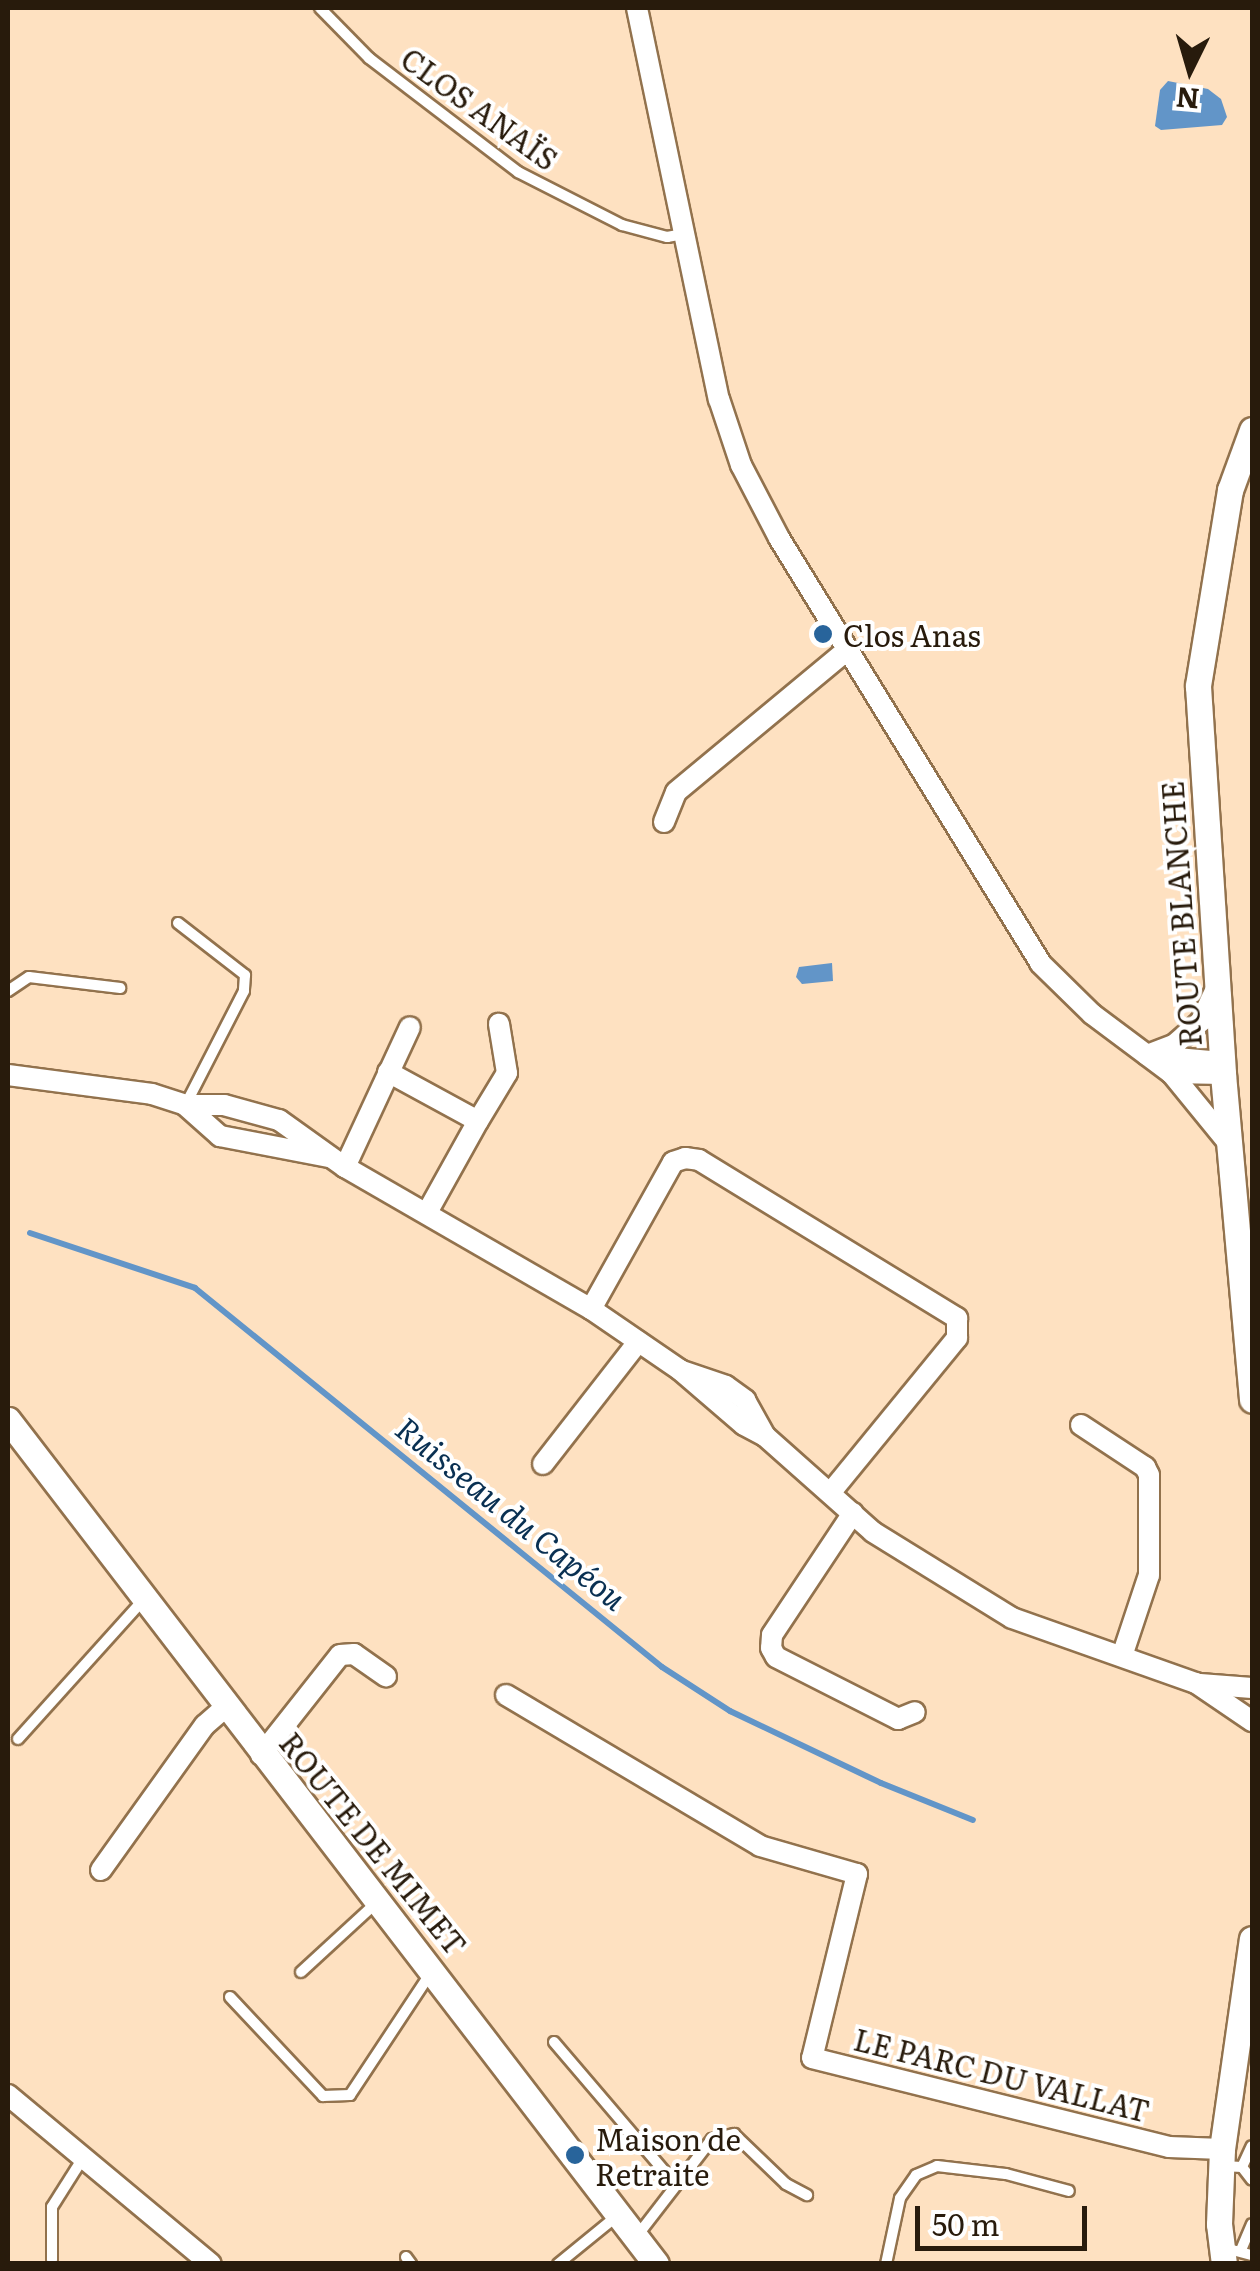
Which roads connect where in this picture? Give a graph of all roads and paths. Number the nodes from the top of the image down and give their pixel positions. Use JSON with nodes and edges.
{"nodes":[{"id":1,"x":320,"y":8,"type":"edge"},
{"id":2,"x":637,"y":8,"type":"edge"},
{"id":3,"x":685,"y":234,"type":"junction"},
{"id":4,"x":1252,"y":430,"type":"edge"},
{"id":5,"x":847,"y":650,"type":"junction"},
{"id":6,"x":664,"y":822,"type":"dead end"},
{"id":7,"x":178,"y":923,"type":"dead end"},
{"id":8,"x":1217,"y":986,"type":"junction"},
{"id":9,"x":120,"y":988,"type":"dead end"},
{"id":10,"x":8,"y":991,"type":"edge"},
{"id":11,"x":499,"y":1024,"type":"dead end"},
{"id":12,"x":410,"y":1028,"type":"dead end"},
{"id":13,"x":1147,"y":1055,"type":"junction"},
{"id":14,"x":1222,"y":1068,"type":"junction"},
{"id":15,"x":388,"y":1072,"type":"junction"},
{"id":16,"x":8,"y":1074,"type":"edge"},
{"id":17,"x":1172,"y":1074,"type":"junction"},
{"id":18,"x":186,"y":1105,"type":"junction"},
{"id":19,"x":279,"y":1120,"type":"junction"},
{"id":20,"x":478,"y":1121,"type":"junction"},
{"id":21,"x":1230,"y":1145,"type":"junction"},
{"id":22,"x":268,"y":1148,"type":"junction"},
{"id":23,"x":338,"y":1162,"type":"junction"},
{"id":24,"x":428,"y":1211,"type":"junction"},
{"id":25,"x":1246,"y":1241,"type":"edge"},
{"id":26,"x":591,"y":1309,"type":"junction"},
{"id":27,"x":638,"y":1342,"type":"junction"},
{"id":28,"x":1252,"y":1400,"type":"edge"},
{"id":29,"x":8,"y":1420,"type":"edge"},
{"id":30,"x":1081,"y":1425,"type":"dead end"},
{"id":31,"x":8,"y":1432,"type":"edge"},
{"id":32,"x":543,"y":1464,"type":"dead end"},
{"id":33,"x":38,"y":1466,"type":"junction"},
{"id":34,"x":831,"y":1492,"type":"junction"},
{"id":35,"x":854,"y":1513,"type":"junction"},
{"id":36,"x":144,"y":1599,"type":"junction"},
{"id":37,"x":1122,"y":1656,"type":"junction"},
{"id":38,"x":386,"y":1676,"type":"dead end"},
{"id":39,"x":1196,"y":1684,"type":"junction"},
{"id":40,"x":1252,"y":1688,"type":"edge"},
{"id":41,"x":506,"y":1695,"type":"dead end"},
{"id":42,"x":226,"y":1707,"type":"junction"},
{"id":43,"x":915,"y":1712,"type":"dead end"},
{"id":44,"x":1252,"y":1721,"type":"edge"},
{"id":45,"x":18,"y":1739,"type":"dead end"},
{"id":46,"x":262,"y":1755,"type":"junction"},
{"id":47,"x":101,"y":1870,"type":"dead end"},
{"id":48,"x":378,"y":1902,"type":"junction"},
{"id":49,"x":1252,"y":1939,"type":"edge"},
{"id":50,"x":433,"y":1969,"type":"junction"},
{"id":51,"x":301,"y":1972,"type":"dead end"},
{"id":52,"x":230,"y":1997,"type":"dead end"},
{"id":53,"x":554,"y":2042,"type":"dead end"},
{"id":54,"x":8,"y":2095,"type":"edge"},
{"id":55,"x":1252,"y":2146,"type":"edge"},
{"id":56,"x":83,"y":2158,"type":"junction"},
{"id":57,"x":1228,"y":2161,"type":"junction"},
{"id":58,"x":1252,"y":2180,"type":"edge"},
{"id":59,"x":676,"y":2185,"type":"junction"},
{"id":60,"x":1069,"y":2192,"type":"dead end"},
{"id":61,"x":808,"y":2195,"type":"dead end"},
{"id":62,"x":619,"y":2215,"type":"junction"},
{"id":63,"x":1252,"y":2224,"type":"edge"},
{"id":64,"x":636,"y":2236,"type":"junction"},
{"id":65,"x":1229,"y":2254,"type":"edge"},
{"id":66,"x":1252,"y":2255,"type":"edge"},
{"id":67,"x":52,"y":2260,"type":"dead end"},
{"id":68,"x":211,"y":2264,"type":"edge"},
{"id":69,"x":558,"y":2264,"type":"edge"},
{"id":70,"x":656,"y":2264,"type":"edge"},
{"id":71,"x":886,"y":2264,"type":"edge"}],
"edges":[{"from":1,"to":3,"type":"lane","name":"CLOS ANAÏS"},
{"from":2,"to":3,"type":"street"},
{"from":3,"to":5,"type":"street"},
{"from":4,"to":8,"type":"street","name":"ROUTE BLANCHE"},
{"from":5,"to":6,"type":"street"},
{"from":5,"to":13,"type":"street"},
{"from":7,"to":18,"type":"lane"},
{"from":8,"to":13,"type":"street"},
{"from":8,"to":14,"type":"street","name":"ROUTE BLANCHE"},
{"from":9,"to":10,"type":"lane"},
{"from":11,"to":20,"type":"street"},
{"from":12,"to":15,"type":"street"},
{"from":13,"to":14,"type":"street"},
{"from":13,"to":17,"type":"street"},
{"from":14,"to":17,"type":"street"},
{"from":14,"to":21,"type":"street","name":"ROUTE BLANCHE"},
{"from":15,"to":20,"type":"street"},
{"from":15,"to":23,"type":"street"},
{"from":16,"to":18,"type":"street"},
{"from":17,"to":21,"type":"street"},
{"from":18,"to":19,"type":"street"},
{"from":18,"to":22,"type":"street"},
{"from":19,"to":22,"type":"street"},
{"from":19,"to":23,"type":"street"},
{"from":20,"to":24,"type":"street"},
{"from":21,"to":25,"type":"street","name":"ROUTE BLANCHE"},
{"from":22,"to":23,"type":"street"},
{"from":23,"to":24,"type":"street"},
{"from":24,"to":26,"type":"street"},
{"from":25,"to":28,"type":"street","name":"ROUTE BLANCHE"},
{"from":26,"to":27,"type":"street"},
{"from":26,"to":34,"type":"street"},
{"from":27,"to":32,"type":"street"},
{"from":27,"to":34,"type":"street"},
{"from":29,"to":33,"type":"street","name":"ROUTE DE MIMET"},
{"from":30,"to":37,"type":"street"},
{"from":31,"to":33,"type":"street","name":"ROUTE DE MIMET"},
{"from":33,"to":36,"type":"street","name":"ROUTE DE MIMET"},
{"from":34,"to":35,"type":"street"},
{"from":35,"to":37,"type":"street"},
{"from":35,"to":43,"type":"street"},
{"from":36,"to":42,"type":"street","name":"ROUTE DE MIMET"},
{"from":36,"to":45,"type":"lane"},
{"from":37,"to":39,"type":"street"},
{"from":38,"to":46,"type":"street"},
{"from":39,"to":40,"type":"street"},
{"from":39,"to":44,"type":"street"},
{"from":41,"to":57,"type":"street","name":"LE PARC DU VALLAT"},
{"from":42,"to":46,"type":"street","name":"ROUTE DE MIMET"},
{"from":42,"to":47,"type":"street"},
{"from":46,"to":48,"type":"street","name":"ROUTE DE MIMET"},
{"from":48,"to":50,"type":"street","name":"ROUTE DE MIMET"},
{"from":48,"to":51,"type":"lane"},
{"from":49,"to":57,"type":"street"},
{"from":50,"to":52,"type":"lane"},
{"from":50,"to":62,"type":"street","name":"ROUTE DE MIMET"},
{"from":53,"to":59,"type":"lane"},
{"from":54,"to":56,"type":"street"},
{"from":55,"to":57,"type":"lane"},
{"from":56,"to":67,"type":"lane"},
{"from":56,"to":68,"type":"street"},
{"from":57,"to":58,"type":"lane"},
{"from":57,"to":65,"type":"street"},
{"from":59,"to":61,"type":"lane"},
{"from":59,"to":64,"type":"lane"},
{"from":60,"to":71,"type":"lane"},
{"from":62,"to":64,"type":"street","name":"ROUTE DE MIMET"},
{"from":62,"to":69,"type":"lane"},
{"from":63,"to":65,"type":"lane"},
{"from":64,"to":70,"type":"street","name":"ROUTE DE MIMET"},
{"from":65,"to":66,"type":"lane"}]}
